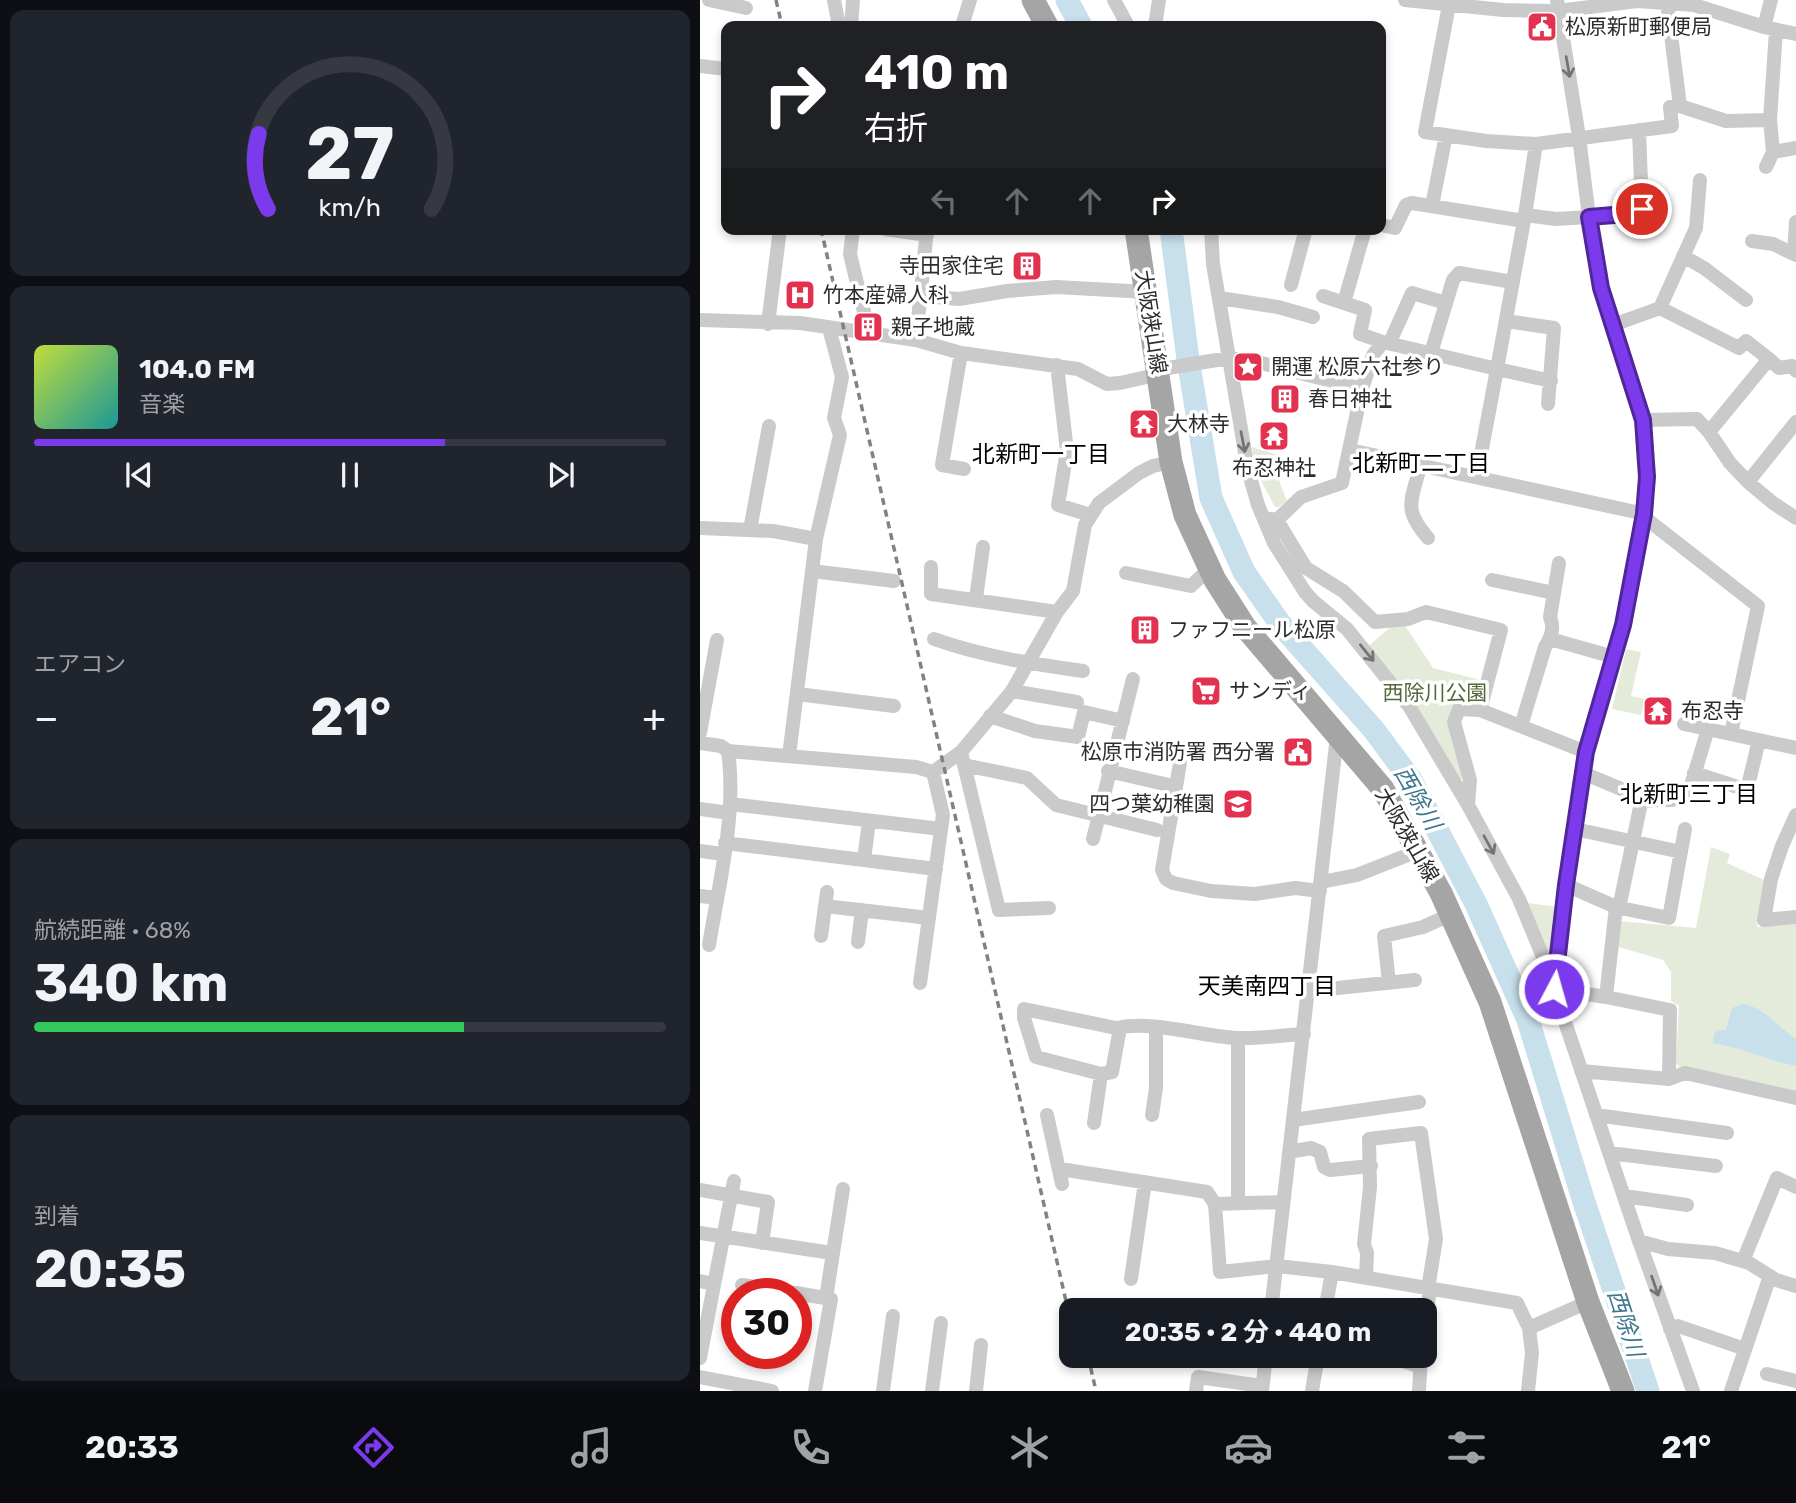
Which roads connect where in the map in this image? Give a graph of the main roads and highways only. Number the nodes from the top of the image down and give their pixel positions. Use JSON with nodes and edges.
{"nodes":[{"id":1,"x":1033,"y":0,"type":"edge"},
{"id":2,"x":1044,"y":21,"type":"edge"},
{"id":3,"x":1137,"y":235,"type":"edge"},
{"id":4,"x":1623,"y":1391,"type":"edge"}],
"edges":[{"from":1,"to":2,"type":"main road"},
{"from":3,"to":4,"type":"main road","name":"大阪狭山線"}]}
